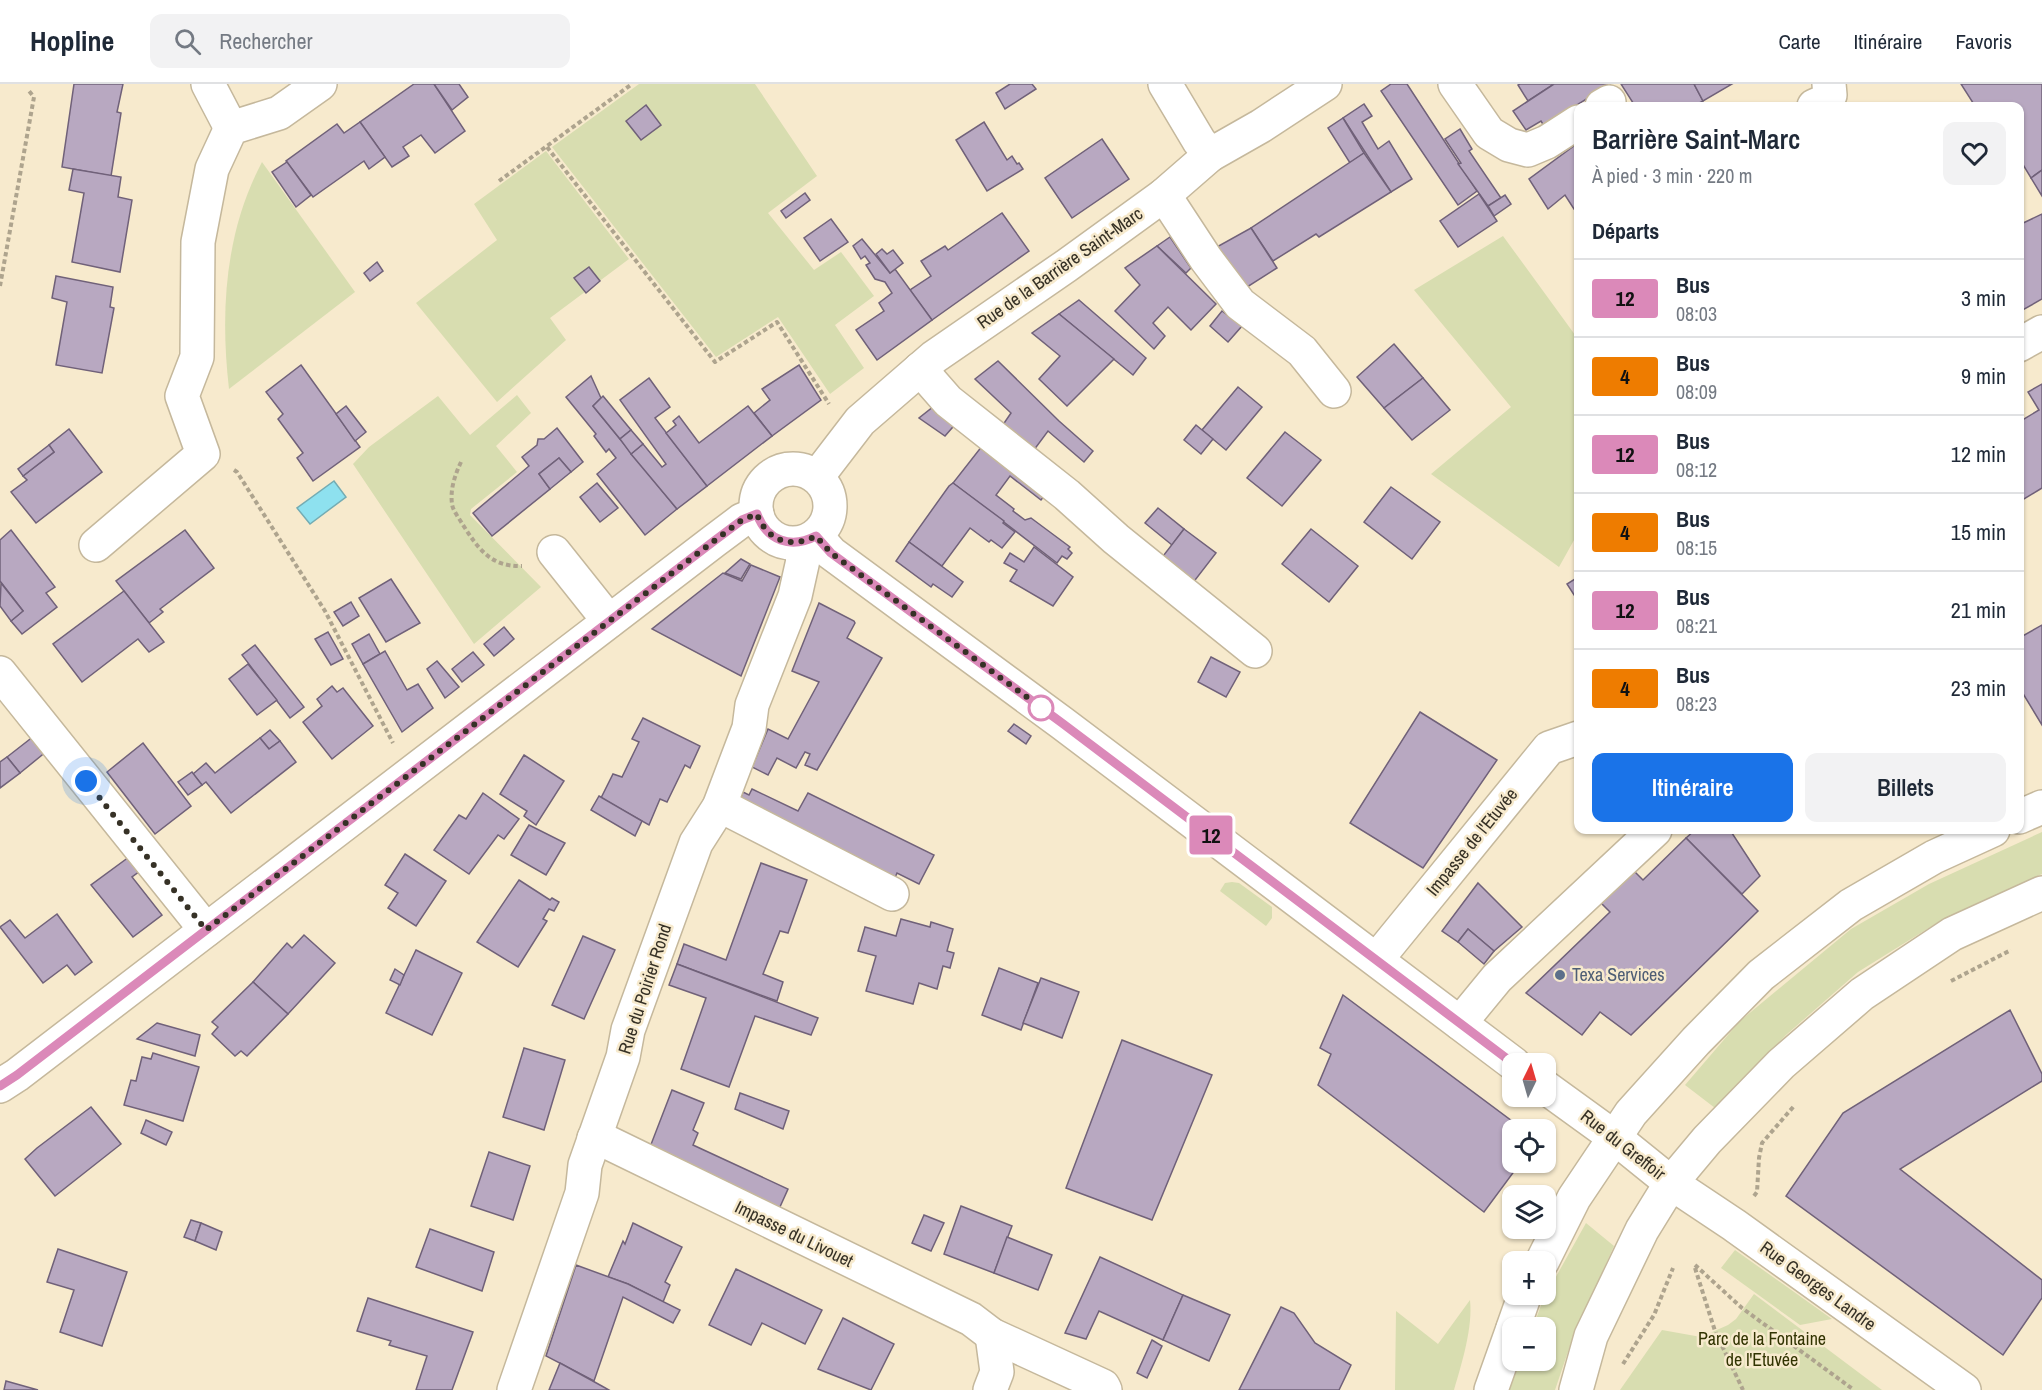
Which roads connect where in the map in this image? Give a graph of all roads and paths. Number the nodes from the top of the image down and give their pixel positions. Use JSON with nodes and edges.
{"nodes":[{"id":1,"x":208,"y":84,"type":"edge"},
{"id":2,"x":320,"y":84,"type":"edge"},
{"id":3,"x":632,"y":84,"type":"edge"},
{"id":4,"x":1165,"y":84,"type":"edge"},
{"id":5,"x":1325,"y":84,"type":"edge"},
{"id":6,"x":1455,"y":84,"type":"edge"},
{"id":7,"x":1829,"y":84,"type":"edge"},
{"id":8,"x":29,"y":91,"type":"dead end"},
{"id":9,"x":1823,"y":102,"type":"edge"},
{"id":10,"x":1574,"y":125,"type":"edge"},
{"id":11,"x":231,"y":128,"type":"junction"},
{"id":12,"x":547,"y":147,"type":"junction"},
{"id":13,"x":1210,"y":155,"type":"junction"},
{"id":14,"x":499,"y":181,"type":"dead end"},
{"id":15,"x":1164,"y":195,"type":"junction"},
{"id":16,"x":0,"y":286,"type":"edge"},
{"id":17,"x":2042,"y":332,"type":"edge"},
{"id":18,"x":2024,"y":342,"type":"edge"},
{"id":19,"x":920,"y":369,"type":"junction"},
{"id":20,"x":1334,"y":391,"type":"dead end"},
{"id":21,"x":830,"y":405,"type":"dead end"},
{"id":22,"x":203,"y":454,"type":"junction"},
{"id":23,"x":461,"y":462,"type":"dead end"},
{"id":24,"x":817,"y":477,"type":"junction"},
{"id":25,"x":757,"y":514,"type":"junction"},
{"id":26,"x":808,"y":539,"type":"junction"},
{"id":27,"x":96,"y":545,"type":"dead end"},
{"id":28,"x":554,"y":552,"type":"joint"},
{"id":29,"x":863,"y":576,"type":"junction"},
{"id":30,"x":795,"y":596,"type":"junction"},
{"id":31,"x":609,"y":621,"type":"junction"},
{"id":32,"x":1255,"y":651,"type":"dead end"},
{"id":33,"x":0,"y":673,"type":"edge"},
{"id":34,"x":1574,"y":739,"type":"edge"},
{"id":35,"x":395,"y":746,"type":"dead end"},
{"id":36,"x":718,"y":807,"type":"junction"},
{"id":37,"x":2042,"y":807,"type":"edge"},
{"id":38,"x":2024,"y":815,"type":"edge"},
{"id":39,"x":1651,"y":834,"type":"edge"},
{"id":40,"x":1984,"y":834,"type":"edge"},
{"id":41,"x":2042,"y":893,"type":"edge"},
{"id":42,"x":892,"y":894,"type":"dead end"},
{"id":43,"x":206,"y":930,"type":"junction"},
{"id":44,"x":2021,"y":945,"type":"dead end"},
{"id":45,"x":1377,"y":960,"type":"junction"},
{"id":46,"x":1950,"y":982,"type":"dead end"},
{"id":47,"x":1460,"y":1023,"type":"junction"},
{"id":48,"x":1502,"y":1055,"type":"edge"},
{"id":49,"x":0,"y":1086,"type":"edge"},
{"id":50,"x":1556,"y":1095,"type":"edge"},
{"id":51,"x":1798,"y":1102,"type":"dead end"},
{"id":52,"x":1614,"y":1137,"type":"junction"},
{"id":53,"x":594,"y":1138,"type":"junction"},
{"id":54,"x":1671,"y":1183,"type":"junction"},
{"id":55,"x":1750,"y":1202,"type":"dead end"},
{"id":56,"x":1548,"y":1251,"type":"edge"},
{"id":57,"x":1673,"y":1268,"type":"dead end"},
{"id":58,"x":992,"y":1335,"type":"junction"},
{"id":59,"x":1502,"y":1360,"type":"edge"},
{"id":60,"x":1622,"y":1365,"type":"dead end"},
{"id":61,"x":514,"y":1390,"type":"edge"},
{"id":62,"x":990,"y":1390,"type":"edge"},
{"id":63,"x":1105,"y":1390,"type":"edge"},
{"id":64,"x":1491,"y":1390,"type":"edge"},
{"id":65,"x":1576,"y":1390,"type":"edge"},
{"id":66,"x":1743,"y":1390,"type":"edge"},
{"id":67,"x":1854,"y":1390,"type":"edge"},
{"id":68,"x":1964,"y":1390,"type":"edge"}],
"edges":[{"from":1,"to":11,"type":"street"},
{"from":2,"to":11,"type":"street"},
{"from":3,"to":12,"type":"path"},
{"from":4,"to":13,"type":"street"},
{"from":5,"to":13,"type":"street","name":"Rue de la Barrière Saint-Marc"},
{"from":6,"to":10,"type":"street"},
{"from":7,"to":9,"type":"street"},
{"from":8,"to":16,"type":"path"},
{"from":11,"to":22,"type":"street"},
{"from":12,"to":14,"type":"path"},
{"from":12,"to":21,"type":"path"},
{"from":13,"to":15,"type":"street","name":"Rue de la Barrière Saint-Marc"},
{"from":15,"to":19,"type":"street","name":"Rue de la Barrière Saint-Marc"},
{"from":15,"to":20,"type":"street"},
{"from":17,"to":18,"type":"street"},
{"from":19,"to":24,"type":"street","name":"Rue de la Barrière Saint-Marc"},
{"from":19,"to":32,"type":"street"},
{"from":22,"to":27,"type":"street"},
{"from":22,"to":35,"type":"path"},
{"from":23,"to":28,"type":"path"},
{"from":24,"to":25,"type":"street"},
{"from":24,"to":26,"type":"street"},
{"from":25,"to":26,"type":"street"},
{"from":25,"to":31,"type":"street"},
{"from":26,"to":29,"type":"street"},
{"from":26,"to":30,"type":"street","name":"Rue du Poirier Rond"},
{"from":28,"to":31,"type":"street"},
{"from":29,"to":30,"type":"street"},
{"from":29,"to":45,"type":"street"},
{"from":30,"to":36,"type":"street","name":"Rue du Poirier Rond"},
{"from":31,"to":43,"type":"street"},
{"from":33,"to":43,"type":"street"},
{"from":34,"to":45,"type":"street","name":"Impasse de l'Etuvée"},
{"from":36,"to":42,"type":"street"},
{"from":36,"to":53,"type":"street","name":"Rue du Poirier Rond"},
{"from":37,"to":38,"type":"street"},
{"from":39,"to":47,"type":"street"},
{"from":40,"to":52,"type":"street"},
{"from":41,"to":54,"type":"street"},
{"from":43,"to":49,"type":"street"},
{"from":44,"to":46,"type":"path"},
{"from":45,"to":47,"type":"street"},
{"from":47,"to":48,"type":"street"},
{"from":50,"to":52,"type":"street","name":"Rue du Greffoir"},
{"from":51,"to":55,"type":"path"},
{"from":52,"to":54,"type":"street","name":"Rue du Greffoir"},
{"from":52,"to":56,"type":"street"},
{"from":53,"to":58,"type":"street","name":"Impasse du Livouet"},
{"from":53,"to":61,"type":"street","name":"Rue du Poirier Rond"},
{"from":54,"to":65,"type":"street"},
{"from":54,"to":68,"type":"street","name":"Rue Georges Landre"},
{"from":57,"to":60,"type":"path"},
{"from":58,"to":62,"type":"street"},
{"from":58,"to":63,"type":"street","name":"Impasse du Livouet"},
{"from":59,"to":64,"type":"street"},
{"from":66,"to":67,"type":"path"}]}
